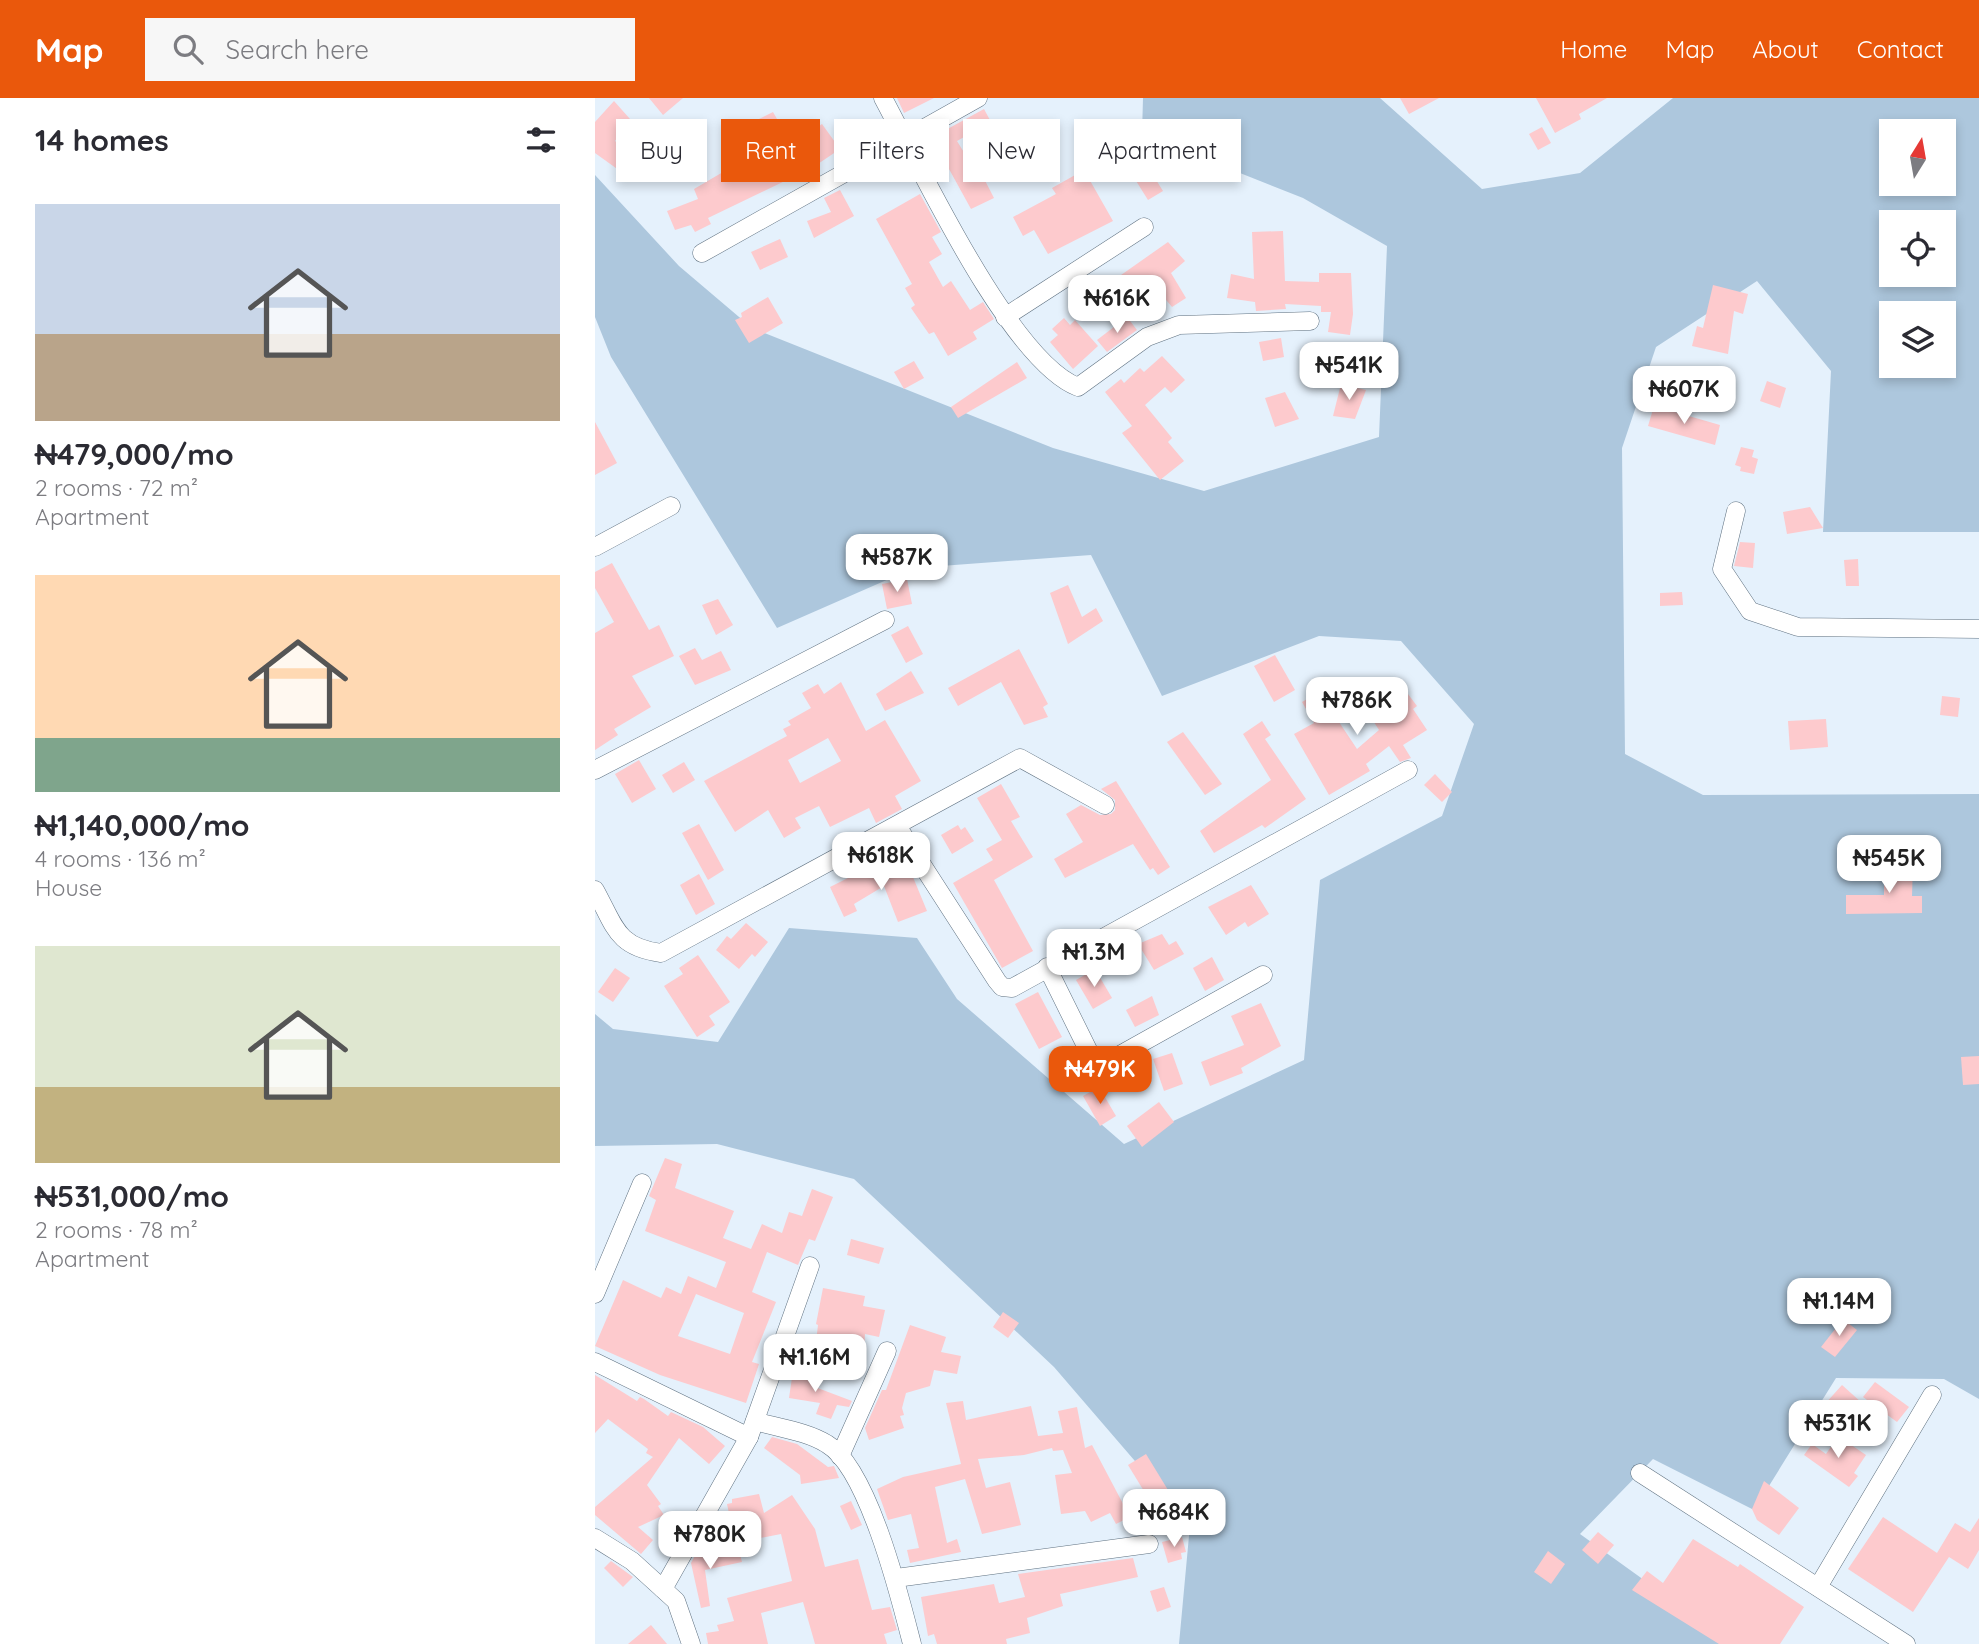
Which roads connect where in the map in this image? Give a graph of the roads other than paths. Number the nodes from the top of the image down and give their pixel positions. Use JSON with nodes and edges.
{"nodes":[{"id":1,"x":883,"y":98,"type":"edge"},
{"id":2,"x":978,"y":98,"type":"edge"},
{"id":3,"x":894,"y":119,"type":"edge"},
{"id":4,"x":941,"y":119,"type":"edge"},
{"id":5,"x":834,"y":179,"type":"edge"},
{"id":6,"x":929,"y":182,"type":"edge"},
{"id":7,"x":1144,"y":227,"type":"dead end"},
{"id":8,"x":702,"y":253,"type":"dead end"},
{"id":9,"x":1006,"y":317,"type":"junction"},
{"id":10,"x":1310,"y":321,"type":"dead end"},
{"id":11,"x":671,"y":506,"type":"dead end"},
{"id":12,"x":1736,"y":511,"type":"dead end"},
{"id":13,"x":595,"y":547,"type":"edge"},
{"id":14,"x":885,"y":620,"type":"dead end"},
{"id":15,"x":1979,"y":629,"type":"edge"},
{"id":16,"x":595,"y":770,"type":"edge"},
{"id":17,"x":1408,"y":771,"type":"dead end"},
{"id":18,"x":1105,"y":805,"type":"dead end"},
{"id":19,"x":897,"y":826,"type":"junction"},
{"id":20,"x":595,"y":890,"type":"edge"},
{"id":21,"x":1047,"y":967,"type":"junction"},
{"id":22,"x":1263,"y":975,"type":"dead end"},
{"id":23,"x":642,"y":1183,"type":"dead end"},
{"id":24,"x":810,"y":1266,"type":"dead end"},
{"id":25,"x":595,"y":1294,"type":"edge"},
{"id":26,"x":887,"y":1351,"type":"dead end"},
{"id":27,"x":595,"y":1362,"type":"edge"},
{"id":28,"x":1932,"y":1395,"type":"dead end"},
{"id":29,"x":752,"y":1429,"type":"junction"},
{"id":30,"x":840,"y":1456,"type":"junction"},
{"id":31,"x":1640,"y":1473,"type":"dead end"},
{"id":32,"x":595,"y":1538,"type":"edge"},
{"id":33,"x":1149,"y":1544,"type":"dead end"},
{"id":34,"x":895,"y":1578,"type":"junction"},
{"id":35,"x":1818,"y":1587,"type":"junction"},
{"id":36,"x":663,"y":1589,"type":"junction"},
{"id":37,"x":691,"y":1644,"type":"edge"},
{"id":38,"x":912,"y":1644,"type":"edge"},
{"id":39,"x":1906,"y":1644,"type":"edge"}],
"edges":[{"from":1,"to":3,"type":"street"},
{"from":2,"to":4,"type":"street"},
{"from":5,"to":8,"type":"street"},
{"from":6,"to":9,"type":"street"},
{"from":7,"to":9,"type":"street"},
{"from":9,"to":10,"type":"street"},
{"from":11,"to":13,"type":"street"},
{"from":12,"to":15,"type":"street"},
{"from":14,"to":16,"type":"street"},
{"from":17,"to":21,"type":"street"},
{"from":18,"to":19,"type":"street"},
{"from":19,"to":20,"type":"street"},
{"from":19,"to":21,"type":"street"},
{"from":21,"to":22,"type":"street"},
{"from":23,"to":25,"type":"street"},
{"from":24,"to":29,"type":"street"},
{"from":26,"to":30,"type":"street"},
{"from":27,"to":29,"type":"street"},
{"from":28,"to":35,"type":"street"},
{"from":29,"to":30,"type":"street"},
{"from":29,"to":36,"type":"street"},
{"from":30,"to":34,"type":"street"},
{"from":31,"to":35,"type":"street"},
{"from":32,"to":36,"type":"street"},
{"from":33,"to":34,"type":"street"},
{"from":34,"to":38,"type":"street"},
{"from":35,"to":39,"type":"street"},
{"from":36,"to":37,"type":"street"}]}
